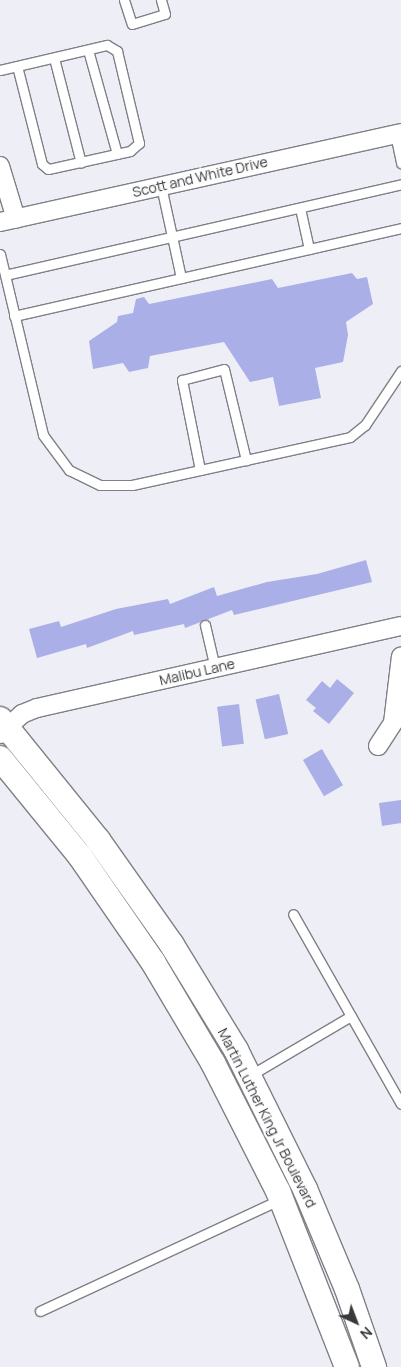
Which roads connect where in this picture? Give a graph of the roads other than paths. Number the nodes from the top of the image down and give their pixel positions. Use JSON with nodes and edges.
{"nodes":[{"id":1,"x":124,"y":0,"type":"edge"},
{"id":2,"x":161,"y":0,"type":"edge"},
{"id":3,"x":88,"y":50,"type":"junction"},
{"id":4,"x":54,"y":58,"type":"junction"},
{"id":5,"x":17,"y":66,"type":"junction"},
{"id":6,"x":0,"y":70,"type":"edge"},
{"id":7,"x":398,"y":133,"type":"edge"},
{"id":8,"x":117,"y":154,"type":"junction"},
{"id":9,"x":81,"y":163,"type":"junction"},
{"id":10,"x":401,"y":163,"type":"edge"},
{"id":11,"x":0,"y":166,"type":"edge"},
{"id":12,"x":401,"y":184,"type":"edge"},
{"id":13,"x":161,"y":186,"type":"junction"},
{"id":14,"x":300,"y":208,"type":"junction"},
{"id":15,"x":8,"y":221,"type":"edge"},
{"id":16,"x":401,"y":228,"type":"edge"},
{"id":17,"x":172,"y":237,"type":"junction"},
{"id":18,"x":309,"y":249,"type":"junction"},
{"id":19,"x":0,"y":254,"type":"edge"},
{"id":20,"x":5,"y":275,"type":"junction"},
{"id":21,"x":181,"y":278,"type":"junction"},
{"id":22,"x":14,"y":316,"type":"junction"},
{"id":23,"x":401,"y":371,"type":"edge"},
{"id":24,"x":246,"y":460,"type":"junction"},
{"id":25,"x":200,"y":470,"type":"junction"},
{"id":26,"x":205,"y":626,"type":"dead end"},
{"id":27,"x":399,"y":626,"type":"edge"},
{"id":28,"x":401,"y":650,"type":"edge"},
{"id":29,"x":401,"y":656,"type":"edge"},
{"id":30,"x":215,"y":668,"type":"junction"},
{"id":31,"x":2,"y":727,"type":"edge"},
{"id":32,"x":378,"y":746,"type":"dead end"},
{"id":33,"x":0,"y":758,"type":"edge"},
{"id":34,"x":293,"y":914,"type":"dead end"},
{"id":35,"x":351,"y":1016,"type":"junction"},
{"id":36,"x":249,"y":1076,"type":"junction"},
{"id":37,"x":401,"y":1104,"type":"edge"},
{"id":38,"x":305,"y":1189,"type":"junction"},
{"id":39,"x":282,"y":1199,"type":"junction"},
{"id":40,"x":40,"y":1311,"type":"dead end"},
{"id":41,"x":347,"y":1367,"type":"edge"},
{"id":42,"x":374,"y":1367,"type":"edge"}],
"edges":[{"from":1,"to":2,"type":"lane"},
{"from":3,"to":4,"type":"lane"},
{"from":3,"to":8,"type":"lane"},
{"from":3,"to":8,"type":"lane"},
{"from":4,"to":5,"type":"lane"},
{"from":4,"to":9,"type":"lane"},
{"from":5,"to":6,"type":"lane"},
{"from":5,"to":9,"type":"lane"},
{"from":7,"to":10,"type":"lane"},
{"from":7,"to":13,"type":"street","name":"Scott and White Drive"},
{"from":8,"to":9,"type":"lane"},
{"from":11,"to":15,"type":"street"},
{"from":12,"to":14,"type":"lane"},
{"from":13,"to":15,"type":"street","name":"Scott and White Drive"},
{"from":13,"to":17,"type":"lane"},
{"from":14,"to":17,"type":"lane"},
{"from":14,"to":18,"type":"lane"},
{"from":16,"to":18,"type":"lane"},
{"from":17,"to":20,"type":"lane"},
{"from":17,"to":21,"type":"lane"},
{"from":18,"to":21,"type":"lane"},
{"from":19,"to":20,"type":"lane"},
{"from":20,"to":22,"type":"lane"},
{"from":21,"to":22,"type":"lane"},
{"from":22,"to":25,"type":"lane"},
{"from":23,"to":24,"type":"lane"},
{"from":24,"to":25,"type":"lane"},
{"from":24,"to":25,"type":"lane"},
{"from":26,"to":30,"type":"lane"},
{"from":27,"to":28,"type":"street"},
{"from":27,"to":30,"type":"street","name":"Malibu Lane"},
{"from":29,"to":32,"type":"street"},
{"from":30,"to":31,"type":"street","name":"Malibu Lane"},
{"from":31,"to":36,"type":"main road","name":"Martin Luther King Jr Boulevard"},
{"from":33,"to":39,"type":"main road","name":"Martin Luther King Jr Boulevard"},
{"from":34,"to":35,"type":"lane"},
{"from":35,"to":36,"type":"lane"},
{"from":35,"to":37,"type":"lane"},
{"from":36,"to":38,"type":"main road","name":"Martin Luther King Jr Boulevard"},
{"from":38,"to":39,"type":"main road"},
{"from":38,"to":42,"type":"main road","name":"Martin Luther King Jr Boulevard"},
{"from":39,"to":40,"type":"lane"},
{"from":39,"to":41,"type":"main road","name":"Martin Luther King Jr Boulevard"}]}
